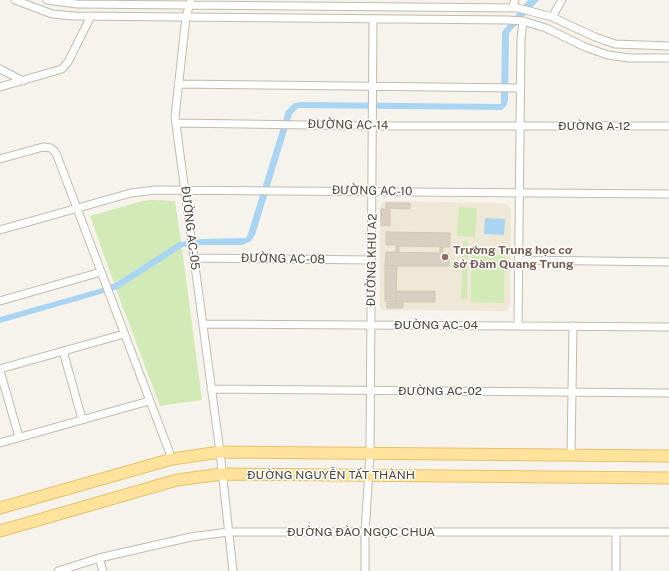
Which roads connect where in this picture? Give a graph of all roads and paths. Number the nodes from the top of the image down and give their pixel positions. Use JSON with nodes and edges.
{"nodes":[{"id":1,"x":15,"y":0,"type":"edge"},
{"id":2,"x":47,"y":0,"type":"edge"},
{"id":3,"x":432,"y":0,"type":"edge"},
{"id":4,"x":515,"y":0,"type":"edge"},
{"id":5,"x":562,"y":0,"type":"edge"},
{"id":6,"x":108,"y":2,"type":"edge"},
{"id":7,"x":190,"y":2,"type":"edge"},
{"id":8,"x":305,"y":3,"type":"edge"},
{"id":9,"x":432,"y":8,"type":"junction"},
{"id":10,"x":515,"y":8,"type":"junction"},
{"id":11,"x":91,"y":16,"type":"junction"},
{"id":12,"x":186,"y":17,"type":"junction"},
{"id":13,"x":552,"y":17,"type":"junction"},
{"id":14,"x":373,"y":19,"type":"junction"},
{"id":15,"x":522,"y":21,"type":"junction"},
{"id":16,"x":669,"y":46,"type":"edge"},
{"id":17,"x":669,"y":58,"type":"edge"},
{"id":18,"x":0,"y":69,"type":"edge"},
{"id":19,"x":23,"y":81,"type":"junction"},
{"id":20,"x":178,"y":84,"type":"junction"},
{"id":21,"x":0,"y":87,"type":"edge"},
{"id":22,"x":374,"y":87,"type":"junction"},
{"id":23,"x":520,"y":88,"type":"junction"},
{"id":24,"x":176,"y":123,"type":"junction"},
{"id":25,"x":373,"y":126,"type":"junction"},
{"id":26,"x":520,"y":126,"type":"junction"},
{"id":27,"x":669,"y":126,"type":"edge"},
{"id":28,"x":0,"y":159,"type":"edge"},
{"id":29,"x":185,"y":189,"type":"junction"},
{"id":30,"x":372,"y":191,"type":"junction"},
{"id":31,"x":519,"y":193,"type":"junction"},
{"id":32,"x":669,"y":194,"type":"edge"},
{"id":33,"x":77,"y":209,"type":"junction"},
{"id":34,"x":0,"y":230,"type":"edge"},
{"id":35,"x":193,"y":255,"type":"junction"},
{"id":36,"x":372,"y":260,"type":"junction"},
{"id":37,"x":518,"y":260,"type":"junction"},
{"id":38,"x":669,"y":262,"type":"edge"},
{"id":39,"x":101,"y":272,"type":"junction"},
{"id":40,"x":0,"y":301,"type":"edge"},
{"id":41,"x":203,"y":324,"type":"junction"},
{"id":42,"x":371,"y":325,"type":"junction"},
{"id":43,"x":518,"y":326,"type":"junction"},
{"id":44,"x":573,"y":326,"type":"junction"},
{"id":45,"x":669,"y":327,"type":"edge"},
{"id":46,"x":124,"y":334,"type":"junction"},
{"id":47,"x":63,"y":351,"type":"junction"},
{"id":48,"x":0,"y":370,"type":"edge"},
{"id":49,"x":211,"y":389,"type":"junction"},
{"id":50,"x":370,"y":390,"type":"junction"},
{"id":51,"x":572,"y":392,"type":"junction"},
{"id":52,"x":669,"y":393,"type":"edge"},
{"id":53,"x":149,"y":401,"type":"junction"},
{"id":54,"x":82,"y":419,"type":"junction"},
{"id":55,"x":19,"y":438,"type":"junction"},
{"id":56,"x":0,"y":443,"type":"edge"},
{"id":57,"x":220,"y":452,"type":"junction"},
{"id":58,"x":370,"y":453,"type":"junction"},
{"id":59,"x":571,"y":455,"type":"junction"},
{"id":60,"x":669,"y":456,"type":"edge"},
{"id":61,"x":172,"y":459,"type":"junction"},
{"id":62,"x":222,"y":474,"type":"junction"},
{"id":63,"x":369,"y":475,"type":"junction"},
{"id":64,"x":669,"y":478,"type":"edge"},
{"id":65,"x":0,"y":508,"type":"edge"},
{"id":66,"x":0,"y":531,"type":"edge"},
{"id":67,"x":228,"y":532,"type":"junction"},
{"id":68,"x":616,"y":532,"type":"junction"},
{"id":69,"x":669,"y":532,"type":"edge"},
{"id":70,"x":365,"y":533,"type":"junction"},
{"id":71,"x":99,"y":558,"type":"junction"},
{"id":72,"x":58,"y":571,"type":"edge"},
{"id":73,"x":103,"y":571,"type":"edge"},
{"id":74,"x":233,"y":571,"type":"edge"},
{"id":75,"x":365,"y":571,"type":"edge"},
{"id":76,"x":616,"y":571,"type":"edge"}],
"edges":[{"from":1,"to":11,"type":"street"},
{"from":2,"to":6,"type":"street"},
{"from":3,"to":9,"type":"street"},
{"from":4,"to":10,"type":"street"},
{"from":5,"to":13,"type":"street"},
{"from":6,"to":7,"type":"street"},
{"from":7,"to":8,"type":"street"},
{"from":7,"to":12,"type":"street","name":"ĐƯỜNG AC-05"},
{"from":8,"to":9,"type":"street"},
{"from":9,"to":10,"type":"street"},
{"from":10,"to":13,"type":"street"},
{"from":11,"to":12,"type":"street"},
{"from":11,"to":19,"type":"street"},
{"from":12,"to":14,"type":"street"},
{"from":12,"to":20,"type":"street","name":"ĐƯỜNG AC-05"},
{"from":13,"to":16,"type":"street"},
{"from":14,"to":15,"type":"street"},
{"from":14,"to":22,"type":"street","name":"ĐƯỜNG KHU A2"},
{"from":15,"to":17,"type":"street"},
{"from":15,"to":23,"type":"street"},
{"from":18,"to":19,"type":"street"},
{"from":19,"to":21,"type":"street"},
{"from":20,"to":22,"type":"street"},
{"from":20,"to":24,"type":"street","name":"ĐƯỜNG AC-05"},
{"from":22,"to":23,"type":"street"},
{"from":22,"to":25,"type":"street","name":"ĐƯỜNG KHU A2"},
{"from":23,"to":26,"type":"street"},
{"from":24,"to":25,"type":"street","name":"ĐƯỜNG AC-14"},
{"from":24,"to":29,"type":"street","name":"ĐƯỜNG AC-05"},
{"from":25,"to":26,"type":"street","name":"ĐƯỜNG AC-14"},
{"from":25,"to":30,"type":"street","name":"ĐƯỜNG KHU A2"},
{"from":26,"to":27,"type":"street","name":"ĐƯỜNG A-12"},
{"from":26,"to":31,"type":"street"},
{"from":28,"to":33,"type":"street"},
{"from":29,"to":30,"type":"street","name":"ĐƯỜNG AC-10"},
{"from":29,"to":33,"type":"street","name":"ĐƯỜNG AC-10"},
{"from":29,"to":35,"type":"street","name":"ĐƯỜNG AC-05"},
{"from":30,"to":31,"type":"street","name":"ĐƯỜNG AC-10"},
{"from":30,"to":36,"type":"street","name":"ĐƯỜNG KHU A2"},
{"from":31,"to":32,"type":"street","name":"ĐƯỜNG AC-10"},
{"from":31,"to":37,"type":"street"},
{"from":33,"to":34,"type":"street","name":"ĐƯỜNG AC-10"},
{"from":33,"to":39,"type":"street"},
{"from":35,"to":36,"type":"street","name":"ĐƯỜNG AC-08"},
{"from":35,"to":41,"type":"street","name":"ĐƯỜNG AC-05"},
{"from":36,"to":42,"type":"street","name":"ĐƯỜNG KHU A2"},
{"from":37,"to":38,"type":"street"},
{"from":37,"to":43,"type":"street"},
{"from":39,"to":40,"type":"street"},
{"from":39,"to":46,"type":"street"},
{"from":41,"to":42,"type":"street","name":"ĐƯỜNG AC-04"},
{"from":41,"to":49,"type":"street","name":"ĐƯỜNG AC-05"},
{"from":42,"to":43,"type":"street","name":"ĐƯỜNG AC-04"},
{"from":42,"to":50,"type":"street","name":"ĐƯỜNG KHU A2"},
{"from":43,"to":44,"type":"street","name":"ĐƯỜNG AC-04"},
{"from":44,"to":45,"type":"street","name":"ĐƯỜNG AC-04"},
{"from":44,"to":51,"type":"street"},
{"from":46,"to":47,"type":"street"},
{"from":46,"to":53,"type":"street"},
{"from":47,"to":48,"type":"street"},
{"from":47,"to":54,"type":"street"},
{"from":48,"to":55,"type":"street"},
{"from":49,"to":50,"type":"street","name":"ĐƯỜNG AC-02"},
{"from":49,"to":57,"type":"street","name":"ĐƯỜNG AC-05"},
{"from":50,"to":51,"type":"street","name":"ĐƯỜNG AC-02"},
{"from":50,"to":58,"type":"street","name":"ĐƯỜNG KHU A2"},
{"from":51,"to":52,"type":"street","name":"ĐƯỜNG AC-02"},
{"from":51,"to":59,"type":"street"},
{"from":53,"to":54,"type":"street"},
{"from":53,"to":61,"type":"street"},
{"from":54,"to":55,"type":"street"},
{"from":55,"to":56,"type":"street"},
{"from":57,"to":58,"type":"main road","name":"ĐƯỜNG NGUYỄN TẤT THÀNH"},
{"from":57,"to":61,"type":"main road","name":"ĐƯỜNG NGUYỄN TẤT THÀNH"},
{"from":57,"to":62,"type":"street","name":"ĐƯỜNG AC-05"},
{"from":58,"to":59,"type":"main road","name":"ĐƯỜNG NGUYỄN TẤT THÀNH"},
{"from":58,"to":63,"type":"street","name":"ĐƯỜNG KHU A2"},
{"from":59,"to":60,"type":"main road","name":"ĐƯỜNG NGUYỄN TẤT THÀNH"},
{"from":61,"to":65,"type":"main road","name":"ĐƯỜNG NGUYỄN TẤT THÀNH"},
{"from":62,"to":63,"type":"main road","name":"ĐƯỜNG NGUYỄN TẤT THÀNH"},
{"from":62,"to":66,"type":"main road","name":"ĐƯỜNG NGUYỄN TẤT THÀNH"},
{"from":62,"to":67,"type":"street","name":"ĐƯỜNG AC-05"},
{"from":63,"to":64,"type":"main road","name":"ĐƯỜNG NGUYỄN TẤT THÀNH"},
{"from":63,"to":70,"type":"street","name":"ĐƯỜNG KHU A2"},
{"from":67,"to":70,"type":"street","name":"ĐƯỜNG ĐÀO NGỌC CHUA"},
{"from":67,"to":71,"type":"street","name":"ĐƯỜNG ĐÀO NGỌC CHUA"},
{"from":67,"to":74,"type":"street","name":"ĐƯỜNG AC-05"},
{"from":68,"to":69,"type":"street","name":"ĐƯỜNG ĐÀO NGỌC CHUA"},
{"from":68,"to":70,"type":"street","name":"ĐƯỜNG ĐÀO NGỌC CHUA"},
{"from":68,"to":76,"type":"street"},
{"from":70,"to":75,"type":"street","name":"ĐƯỜNG KHU A2"},
{"from":71,"to":72,"type":"street","name":"ĐƯỜNG ĐÀO NGỌC CHUA"},
{"from":71,"to":73,"type":"street"}]}
